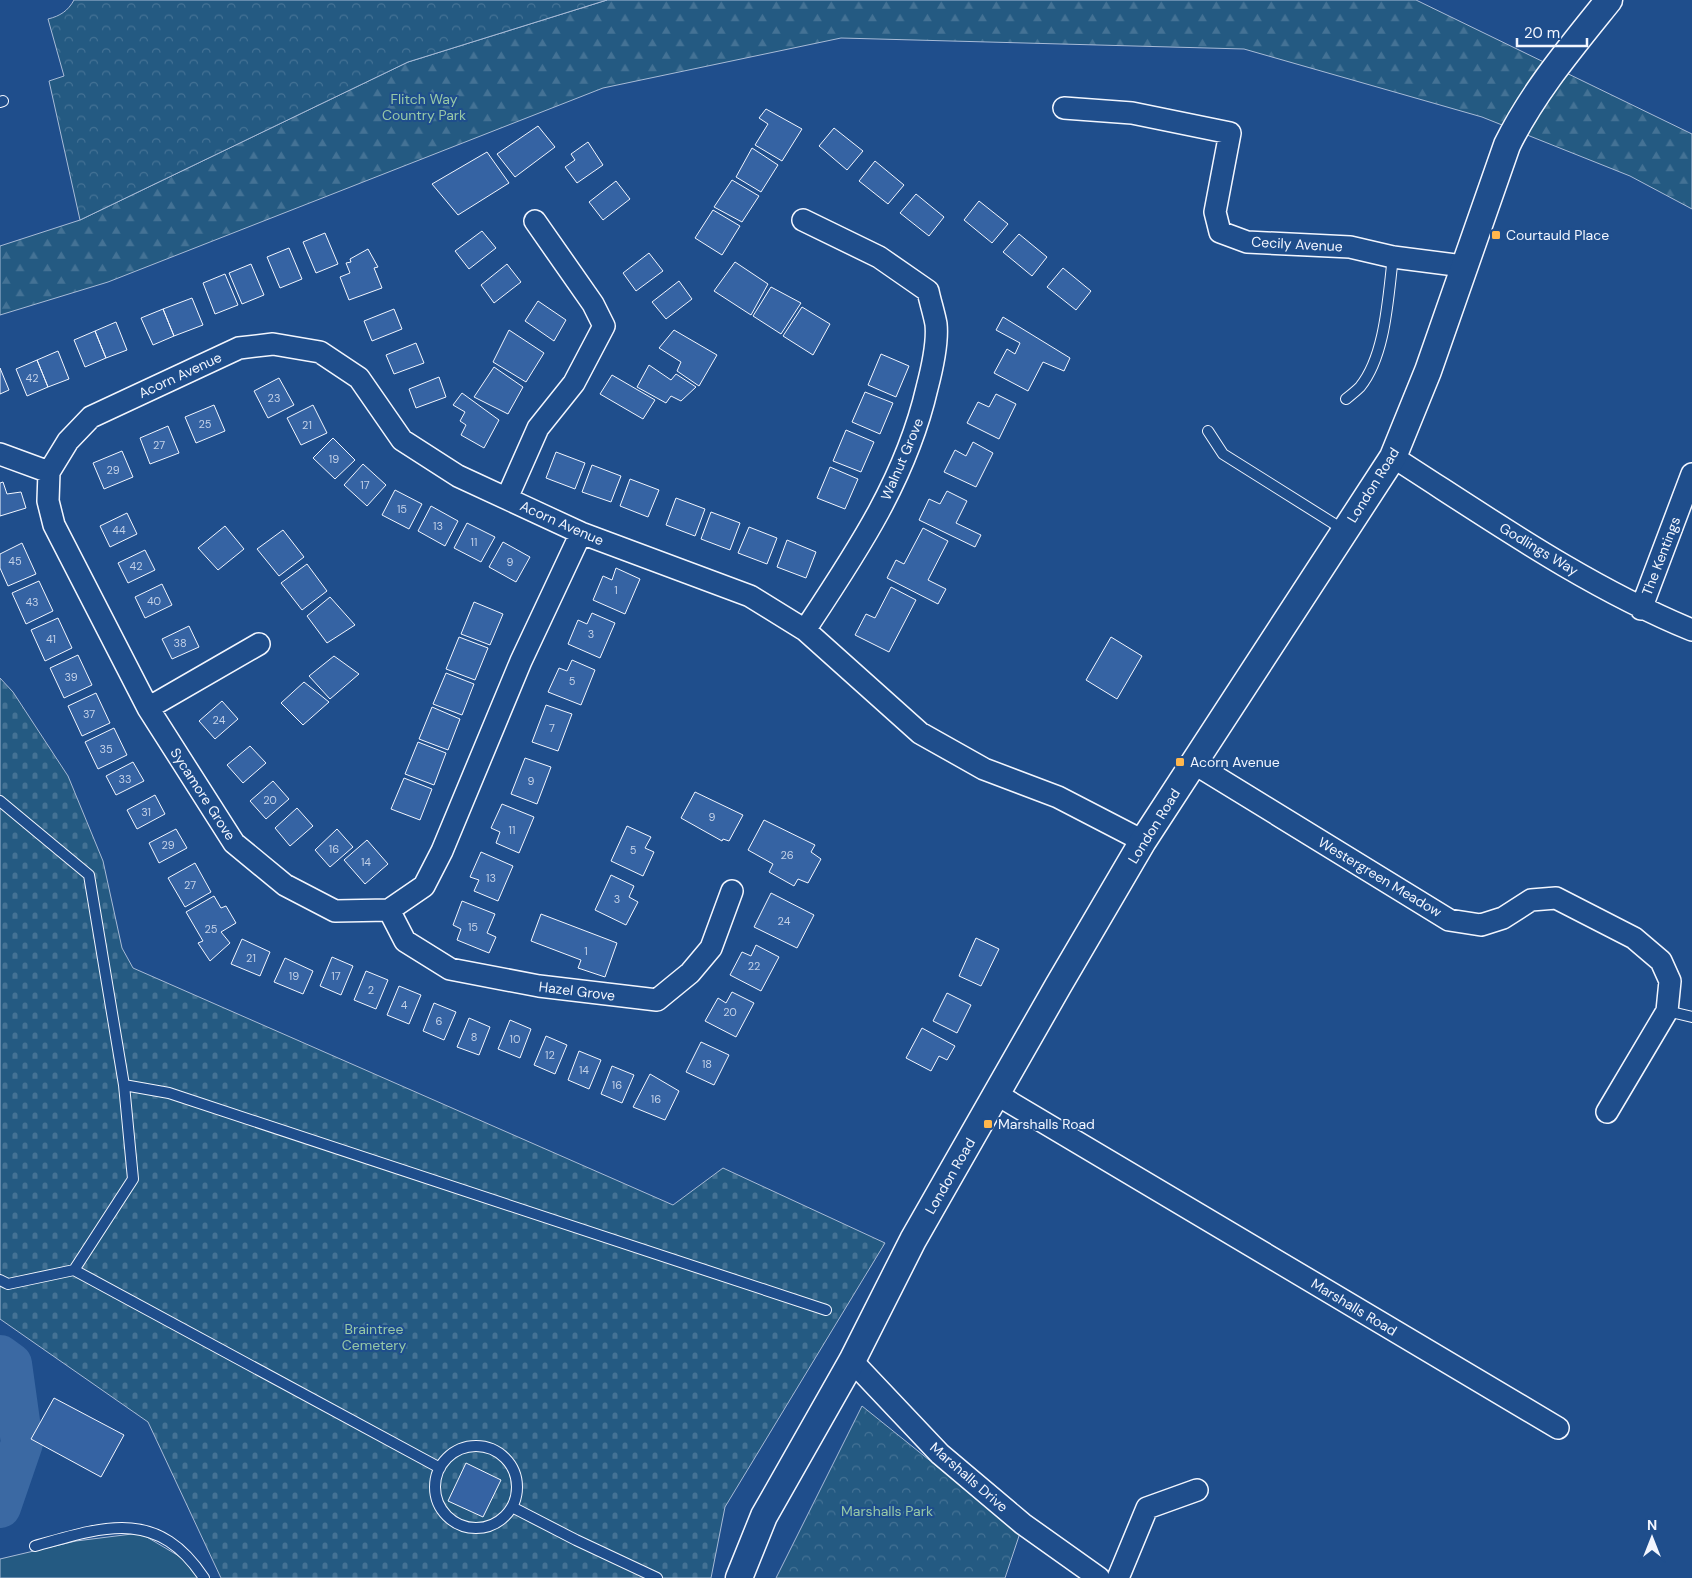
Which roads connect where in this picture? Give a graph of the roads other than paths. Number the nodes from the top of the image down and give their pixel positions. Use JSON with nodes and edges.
{"nodes":[{"id":1,"x":1609,"y":0,"type":"edge"},
{"id":2,"x":1064,"y":108,"type":"dead end"},
{"id":3,"x":804,"y":220,"type":"dead end"},
{"id":4,"x":535,"y":221,"type":"dead end"},
{"id":5,"x":1393,"y":257,"type":"junction"},
{"id":6,"x":1463,"y":266,"type":"junction"},
{"id":7,"x":1346,"y":400,"type":"dead end"},
{"id":8,"x":1208,"y":431,"type":"dead end"},
{"id":9,"x":0,"y":454,"type":"edge"},
{"id":10,"x":1393,"y":457,"type":"junction"},
{"id":11,"x":49,"y":472,"type":"junction"},
{"id":12,"x":1692,"y":474,"type":"edge"},
{"id":13,"x":507,"y":498,"type":"junction"},
{"id":14,"x":1345,"y":530,"type":"junction"},
{"id":15,"x":581,"y":533,"type":"junction"},
{"id":16,"x":1641,"y":609,"type":"junction"},
{"id":17,"x":805,"y":630,"type":"junction"},
{"id":18,"x":1692,"y":630,"type":"edge"},
{"id":19,"x":259,"y":644,"type":"dead end"},
{"id":20,"x":148,"y":708,"type":"junction"},
{"id":21,"x":1195,"y":764,"type":"junction"},
{"id":22,"x":0,"y":801,"type":"edge"},
{"id":23,"x":1144,"y":841,"type":"junction"},
{"id":24,"x":732,"y":891,"type":"dead end"},
{"id":25,"x":389,"y":910,"type":"junction"},
{"id":26,"x":1667,"y":1011,"type":"junction"},
{"id":27,"x":1692,"y":1017,"type":"edge"},
{"id":28,"x":124,"y":1085,"type":"junction"},
{"id":29,"x":996,"y":1094,"type":"junction"},
{"id":30,"x":1607,"y":1112,"type":"dead end"},
{"id":31,"x":74,"y":1270,"type":"junction"},
{"id":32,"x":0,"y":1280,"type":"edge"},
{"id":33,"x":826,"y":1310,"type":"dead end"},
{"id":34,"x":852,"y":1361,"type":"junction"},
{"id":35,"x":1558,"y":1428,"type":"dead end"},
{"id":36,"x":440,"y":1468,"type":"junction"},
{"id":37,"x":1197,"y":1490,"type":"dead end"},
{"id":38,"x":512,"y":1507,"type":"junction"},
{"id":39,"x":35,"y":1546,"type":"dead end"},
{"id":40,"x":204,"y":1578,"type":"edge"},
{"id":41,"x":657,"y":1578,"type":"edge"},
{"id":42,"x":739,"y":1578,"type":"edge"},
{"id":43,"x":1099,"y":1578,"type":"edge"},
{"id":44,"x":1118,"y":1578,"type":"edge"}],
"edges":[{"from":1,"to":6,"type":"street","name":"London Road"},
{"from":2,"to":5,"type":"street","name":"Cecily Avenue"},
{"from":3,"to":17,"type":"street","name":"Walnut Grove"},
{"from":4,"to":13,"type":"street"},
{"from":5,"to":6,"type":"street","name":"Cecily Avenue"},
{"from":5,"to":7,"type":"lane"},
{"from":6,"to":10,"type":"street","name":"London Road"},
{"from":8,"to":14,"type":"lane"},
{"from":9,"to":11,"type":"street"},
{"from":10,"to":14,"type":"street","name":"London Road"},
{"from":10,"to":16,"type":"street","name":"Godlings Way"},
{"from":11,"to":13,"type":"street","name":"Acorn Avenue"},
{"from":11,"to":20,"type":"street","name":"Sycamore Grove"},
{"from":12,"to":16,"type":"street","name":"The Kentings"},
{"from":13,"to":15,"type":"street","name":"Acorn Avenue"},
{"from":14,"to":21,"type":"street","name":"London Road"},
{"from":15,"to":17,"type":"street","name":"Acorn Avenue"},
{"from":15,"to":25,"type":"street"},
{"from":16,"to":18,"type":"street","name":"Godlings Way"},
{"from":17,"to":23,"type":"street","name":"Acorn Avenue"},
{"from":19,"to":20,"type":"street"},
{"from":20,"to":25,"type":"street","name":"Sycamore Grove"},
{"from":21,"to":23,"type":"street","name":"London Road"},
{"from":21,"to":26,"type":"street","name":"Westergreen Meadow"},
{"from":22,"to":28,"type":"lane"},
{"from":23,"to":29,"type":"street","name":"London Road"},
{"from":24,"to":25,"type":"street","name":"Hazel Grove"},
{"from":26,"to":27,"type":"lane"},
{"from":26,"to":30,"type":"street","name":"Westergreen Meadow"},
{"from":28,"to":31,"type":"lane"},
{"from":28,"to":33,"type":"lane"},
{"from":29,"to":34,"type":"street","name":"London Road"},
{"from":29,"to":35,"type":"street","name":"Marshalls Road"},
{"from":31,"to":32,"type":"lane"},
{"from":31,"to":36,"type":"lane"},
{"from":34,"to":42,"type":"street","name":"London Road"},
{"from":34,"to":43,"type":"street","name":"Marshalls Drive"},
{"from":36,"to":38,"type":"lane"},
{"from":36,"to":38,"type":"lane"},
{"from":37,"to":44,"type":"street"},
{"from":38,"to":41,"type":"lane"},
{"from":39,"to":40,"type":"lane"}]}
